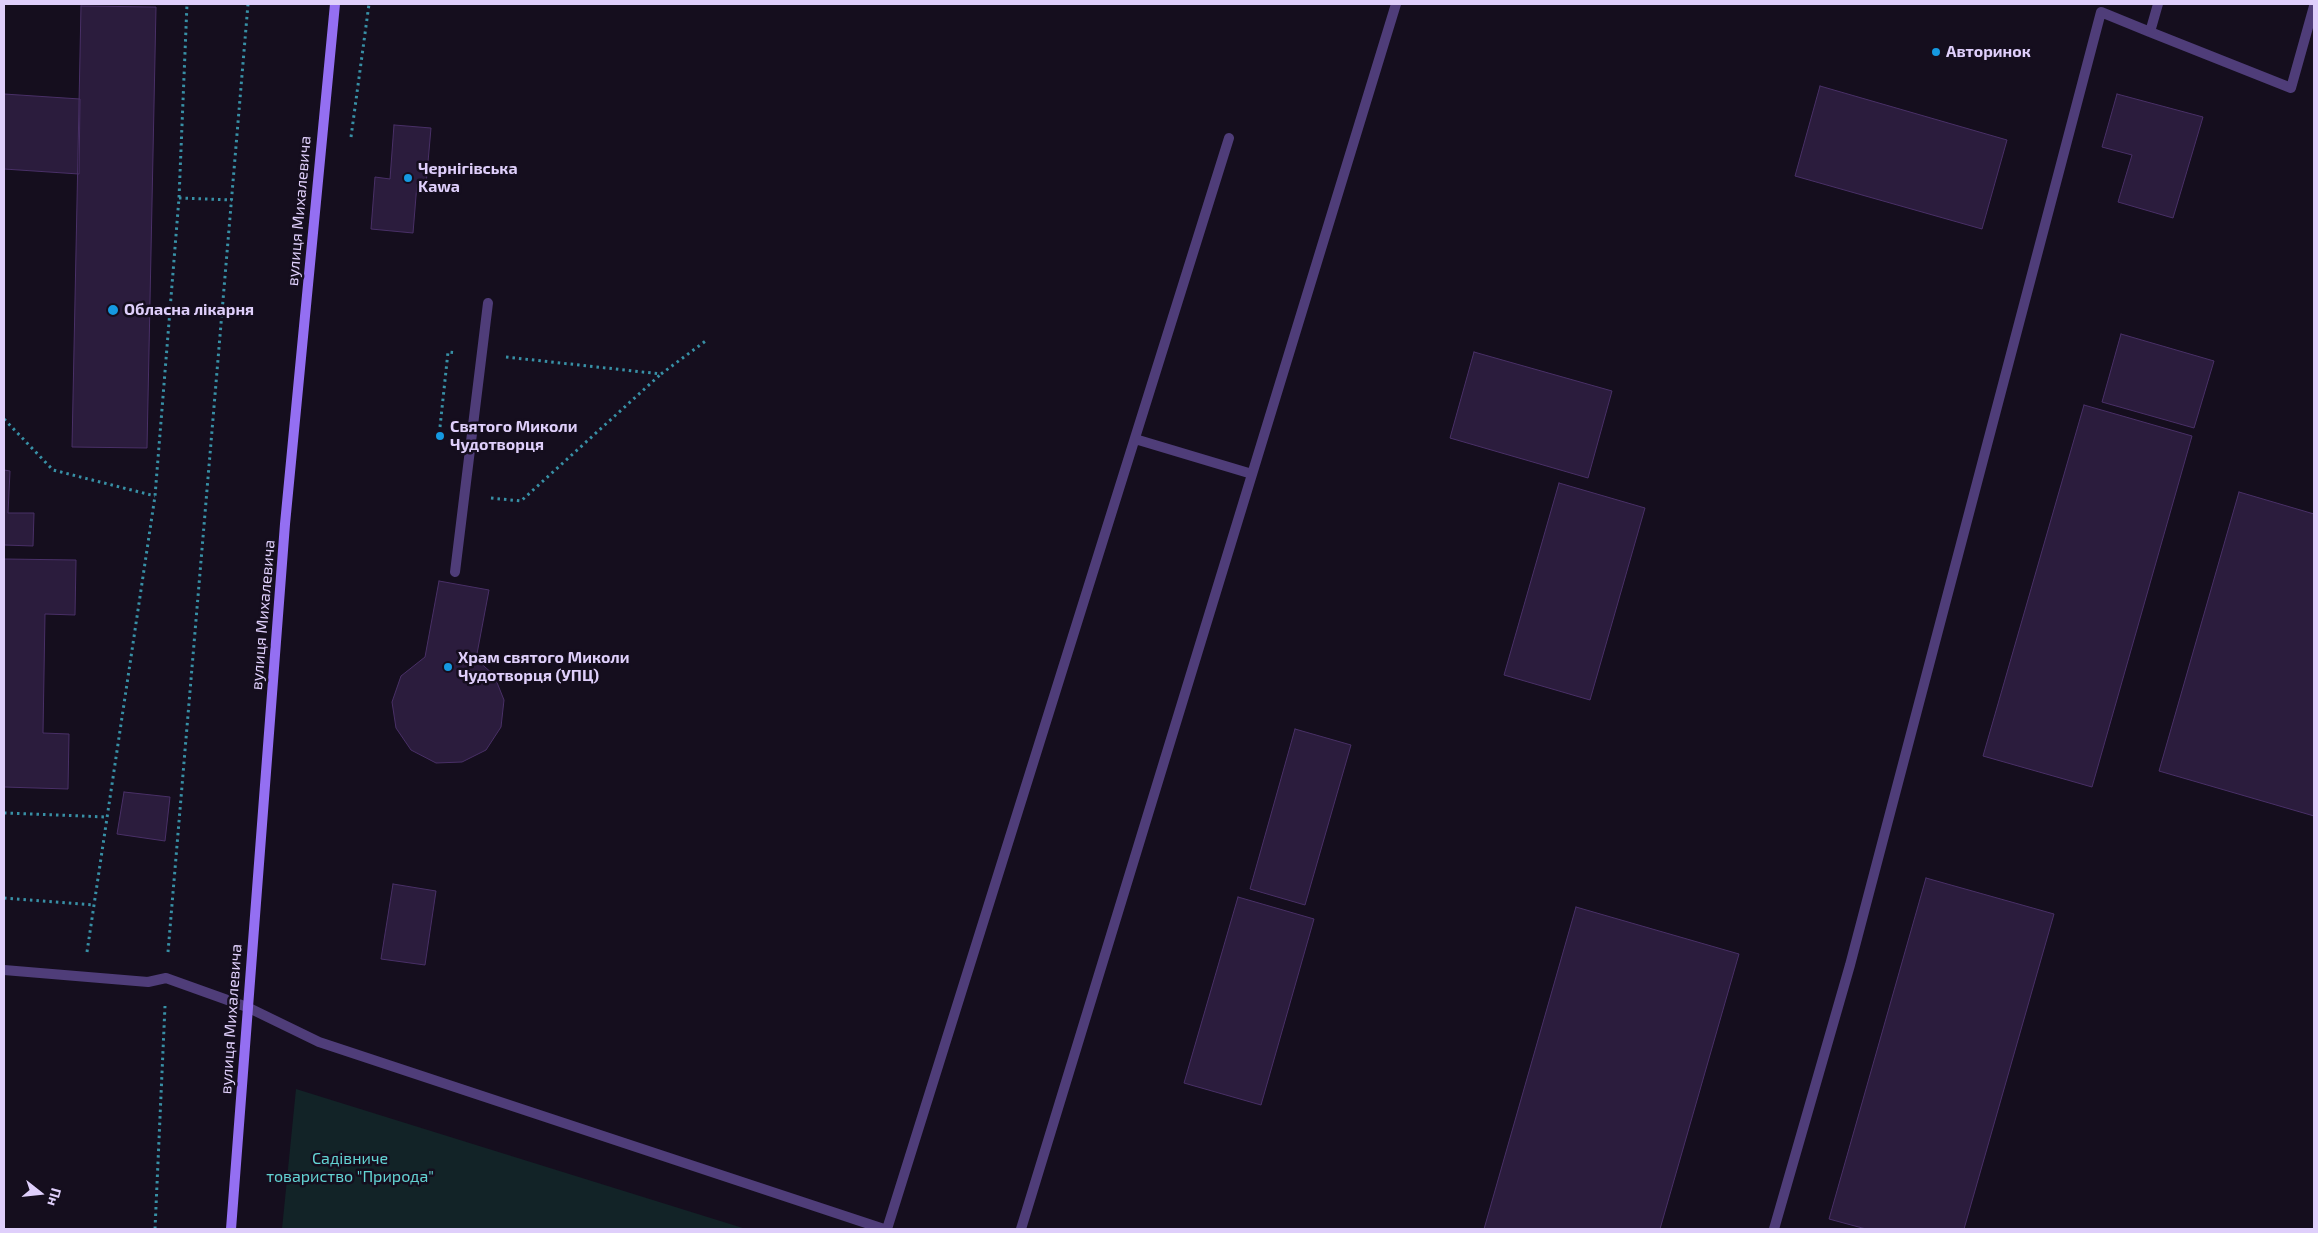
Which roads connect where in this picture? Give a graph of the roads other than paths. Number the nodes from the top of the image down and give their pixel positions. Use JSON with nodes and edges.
{"nodes":[{"id":1,"x":335,"y":4,"type":"edge"},
{"id":2,"x":1396,"y":4,"type":"edge"},
{"id":3,"x":2158,"y":4,"type":"edge"},
{"id":4,"x":2314,"y":6,"type":"edge"},
{"id":5,"x":2150,"y":32,"type":"junction"},
{"id":6,"x":1229,"y":138,"type":"dead end"},
{"id":7,"x":488,"y":303,"type":"dead end"},
{"id":8,"x":1135,"y":439,"type":"junction"},
{"id":9,"x":1252,"y":474,"type":"junction"},
{"id":10,"x":455,"y":572,"type":"dead end"},
{"id":11,"x":4,"y":970,"type":"edge"},
{"id":12,"x":247,"y":1007,"type":"junction"},
{"id":13,"x":231,"y":1229,"type":"edge"},
{"id":14,"x":885,"y":1229,"type":"edge"},
{"id":15,"x":1021,"y":1229,"type":"edge"},
{"id":16,"x":1774,"y":1229,"type":"edge"}],
"edges":[{"from":1,"to":12,"type":"street","name":"вулиця Михалевича"},
{"from":2,"to":9,"type":"lane"},
{"from":3,"to":5,"type":"lane"},
{"from":4,"to":5,"type":"lane"},
{"from":5,"to":16,"type":"lane"},
{"from":6,"to":8,"type":"lane"},
{"from":7,"to":10,"type":"lane"},
{"from":8,"to":9,"type":"lane"},
{"from":8,"to":14,"type":"lane"},
{"from":9,"to":15,"type":"lane"},
{"from":11,"to":12,"type":"lane"},
{"from":12,"to":13,"type":"street","name":"вулиця Михалевича"},
{"from":12,"to":14,"type":"lane"}]}
